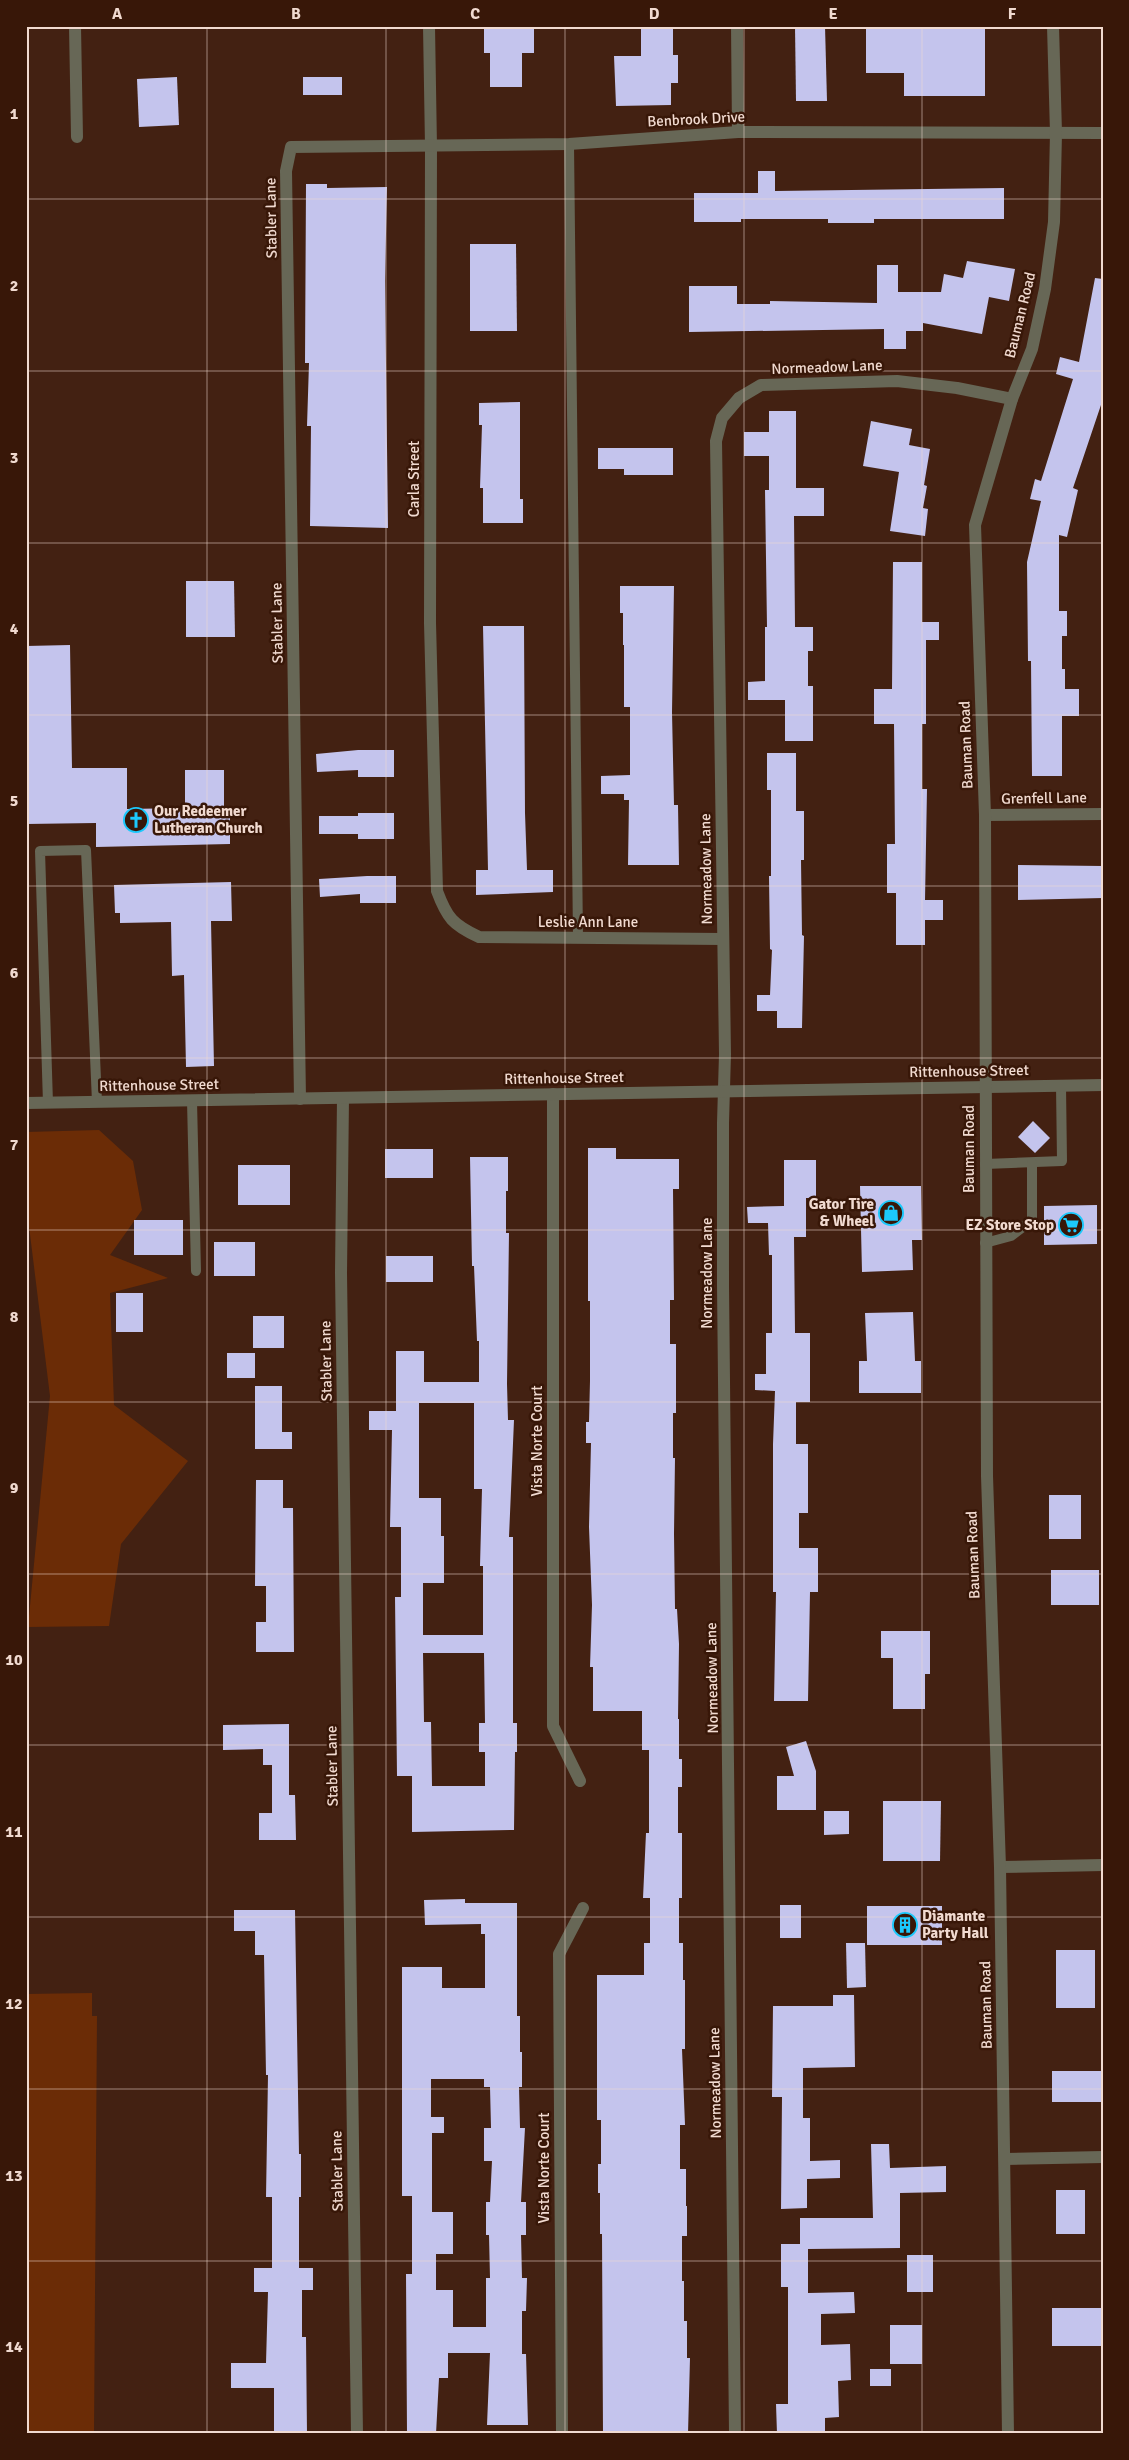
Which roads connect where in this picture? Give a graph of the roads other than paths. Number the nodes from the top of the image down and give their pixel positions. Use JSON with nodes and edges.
{"nodes":[{"id":1,"x":75,"y":26,"type":"edge"},
{"id":2,"x":429,"y":26,"type":"edge"},
{"id":3,"x":737,"y":26,"type":"edge"},
{"id":4,"x":1053,"y":26,"type":"edge"},
{"id":5,"x":738,"y":132,"type":"junction"},
{"id":6,"x":1056,"y":133,"type":"junction"},
{"id":7,"x":1103,"y":133,"type":"edge"},
{"id":8,"x":77,"y":136,"type":"dead end"},
{"id":9,"x":570,"y":144,"type":"junction"},
{"id":10,"x":291,"y":147,"type":"joint"},
{"id":11,"x":431,"y":147,"type":"junction"},
{"id":12,"x":1012,"y":399,"type":"junction"},
{"id":13,"x":1103,"y":814,"type":"edge"},
{"id":14,"x":984,"y":815,"type":"junction"},
{"id":15,"x":456,"y":926,"type":"joint"},
{"id":16,"x":578,"y":938,"type":"junction"},
{"id":17,"x":723,"y":939,"type":"junction"},
{"id":18,"x":1103,"y":1085,"type":"edge"},
{"id":19,"x":1061,"y":1086,"type":"junction"},
{"id":20,"x":985,"y":1087,"type":"junction"},
{"id":21,"x":724,"y":1092,"type":"junction"},
{"id":22,"x":552,"y":1094,"type":"junction"},
{"id":23,"x":343,"y":1098,"type":"junction"},
{"id":24,"x":300,"y":1099,"type":"junction"},
{"id":25,"x":192,"y":1100,"type":"junction"},
{"id":26,"x":97,"y":1102,"type":"junction"},
{"id":27,"x":26,"y":1103,"type":"edge"},
{"id":28,"x":48,"y":1103,"type":"junction"},
{"id":29,"x":1032,"y":1163,"type":"junction"},
{"id":30,"x":984,"y":1164,"type":"junction"},
{"id":31,"x":985,"y":1243,"type":"junction"},
{"id":32,"x":196,"y":1271,"type":"dead end"},
{"id":33,"x":580,"y":1781,"type":"dead end"},
{"id":34,"x":1103,"y":1865,"type":"edge"},
{"id":35,"x":1000,"y":1867,"type":"junction"},
{"id":36,"x":583,"y":1908,"type":"dead end"},
{"id":37,"x":1103,"y":2157,"type":"edge"},
{"id":38,"x":1005,"y":2159,"type":"junction"},
{"id":39,"x":357,"y":2434,"type":"edge"},
{"id":40,"x":562,"y":2434,"type":"edge"},
{"id":41,"x":735,"y":2434,"type":"edge"},
{"id":42,"x":1008,"y":2434,"type":"edge"}],
"edges":[{"from":1,"to":8,"type":"street"},
{"from":2,"to":11,"type":"street","name":"Carla Street"},
{"from":3,"to":5,"type":"street"},
{"from":4,"to":6,"type":"street","name":"Bauman Road"},
{"from":5,"to":6,"type":"street","name":"Benbrook Drive"},
{"from":5,"to":9,"type":"street","name":"Benbrook Drive"},
{"from":6,"to":7,"type":"street","name":"Benbrook Drive"},
{"from":6,"to":12,"type":"street","name":"Bauman Road"},
{"from":9,"to":11,"type":"street","name":"Benbrook Drive"},
{"from":9,"to":16,"type":"lane"},
{"from":10,"to":11,"type":"street","name":"Benbrook Drive"},
{"from":10,"to":24,"type":"street","name":"Stabler Lane"},
{"from":11,"to":15,"type":"street","name":"Carla Street"},
{"from":12,"to":14,"type":"street","name":"Bauman Road"},
{"from":12,"to":17,"type":"street","name":"Normeadow Lane"},
{"from":13,"to":14,"type":"street","name":"Grenfell Lane"},
{"from":14,"to":20,"type":"street","name":"Bauman Road"},
{"from":15,"to":16,"type":"street","name":"Leslie Ann Lane"},
{"from":16,"to":17,"type":"street","name":"Leslie Ann Lane"},
{"from":17,"to":21,"type":"street","name":"Normeadow Lane"},
{"from":18,"to":19,"type":"street","name":"Rittenhouse Street"},
{"from":19,"to":20,"type":"street","name":"Rittenhouse Street"},
{"from":19,"to":29,"type":"lane"},
{"from":20,"to":21,"type":"street","name":"Rittenhouse Street"},
{"from":20,"to":30,"type":"street","name":"Bauman Road"},
{"from":21,"to":22,"type":"street","name":"Rittenhouse Street"},
{"from":21,"to":41,"type":"street","name":"Normeadow Lane"},
{"from":22,"to":23,"type":"street","name":"Rittenhouse Street"},
{"from":22,"to":33,"type":"street","name":"Vista Norte Court"},
{"from":23,"to":24,"type":"street","name":"Rittenhouse Street"},
{"from":23,"to":39,"type":"street","name":"Stabler Lane"},
{"from":24,"to":25,"type":"street","name":"Rittenhouse Street"},
{"from":25,"to":26,"type":"street","name":"Rittenhouse Street"},
{"from":25,"to":32,"type":"lane"},
{"from":26,"to":28,"type":"street","name":"Rittenhouse Street"},
{"from":26,"to":28,"type":"lane"},
{"from":27,"to":28,"type":"street","name":"Rittenhouse Street"},
{"from":29,"to":30,"type":"lane"},
{"from":29,"to":31,"type":"lane"},
{"from":30,"to":31,"type":"street","name":"Bauman Road"},
{"from":31,"to":35,"type":"street","name":"Bauman Road"},
{"from":34,"to":35,"type":"street"},
{"from":35,"to":38,"type":"street","name":"Bauman Road"},
{"from":36,"to":40,"type":"street","name":"Vista Norte Court"},
{"from":37,"to":38,"type":"street"},
{"from":38,"to":42,"type":"street","name":"Bauman Road"}]}
